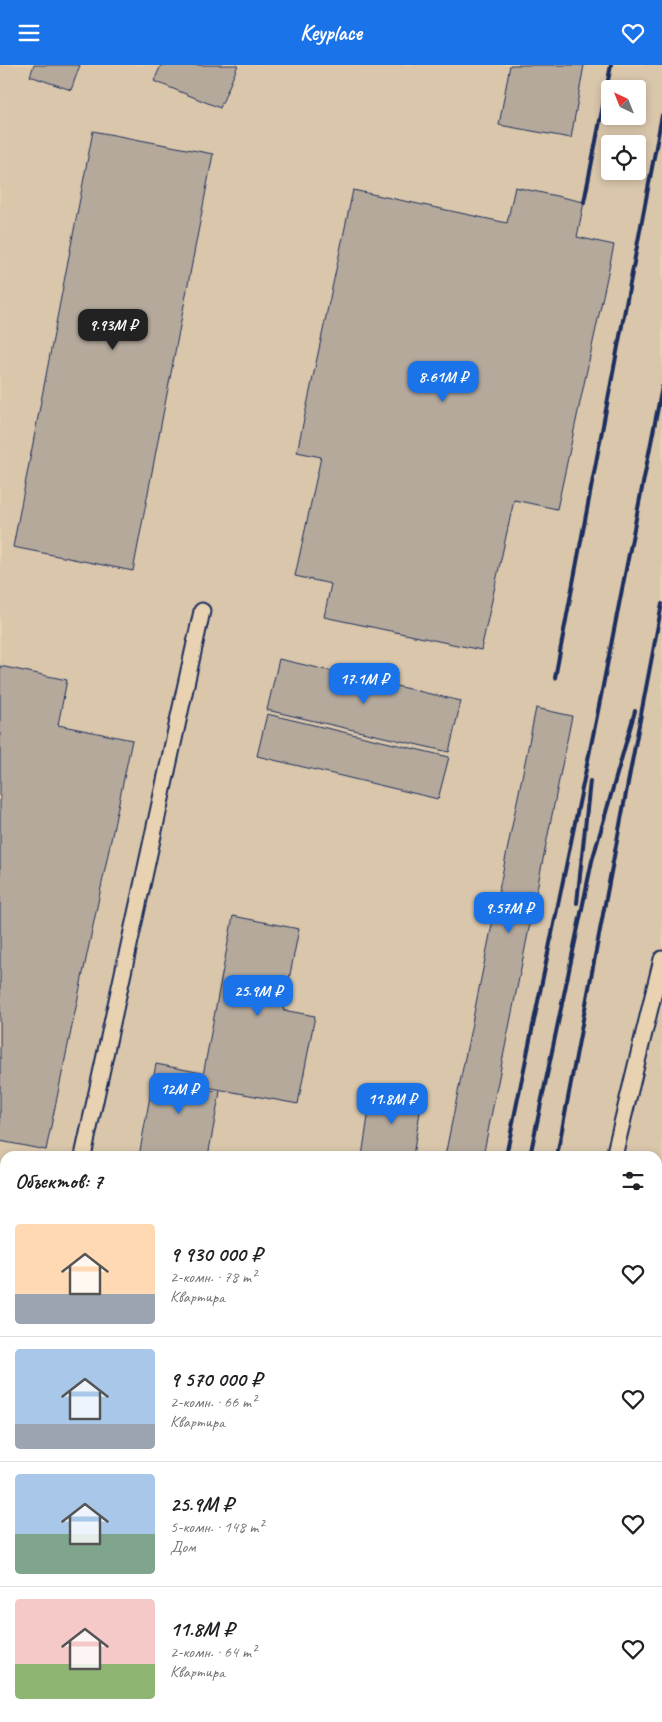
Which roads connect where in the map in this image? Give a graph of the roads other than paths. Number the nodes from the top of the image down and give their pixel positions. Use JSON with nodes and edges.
{"nodes":[{"id":1,"x":202,"y":611,"type":"dead end"},
{"id":2,"x":662,"y":959,"type":"edge"},
{"id":3,"x":85,"y":1151,"type":"edge"},
{"id":4,"x":615,"y":1151,"type":"edge"}],
"edges":[{"from":1,"to":3,"type":"lane"},
{"from":2,"to":4,"type":"lane"}]}
